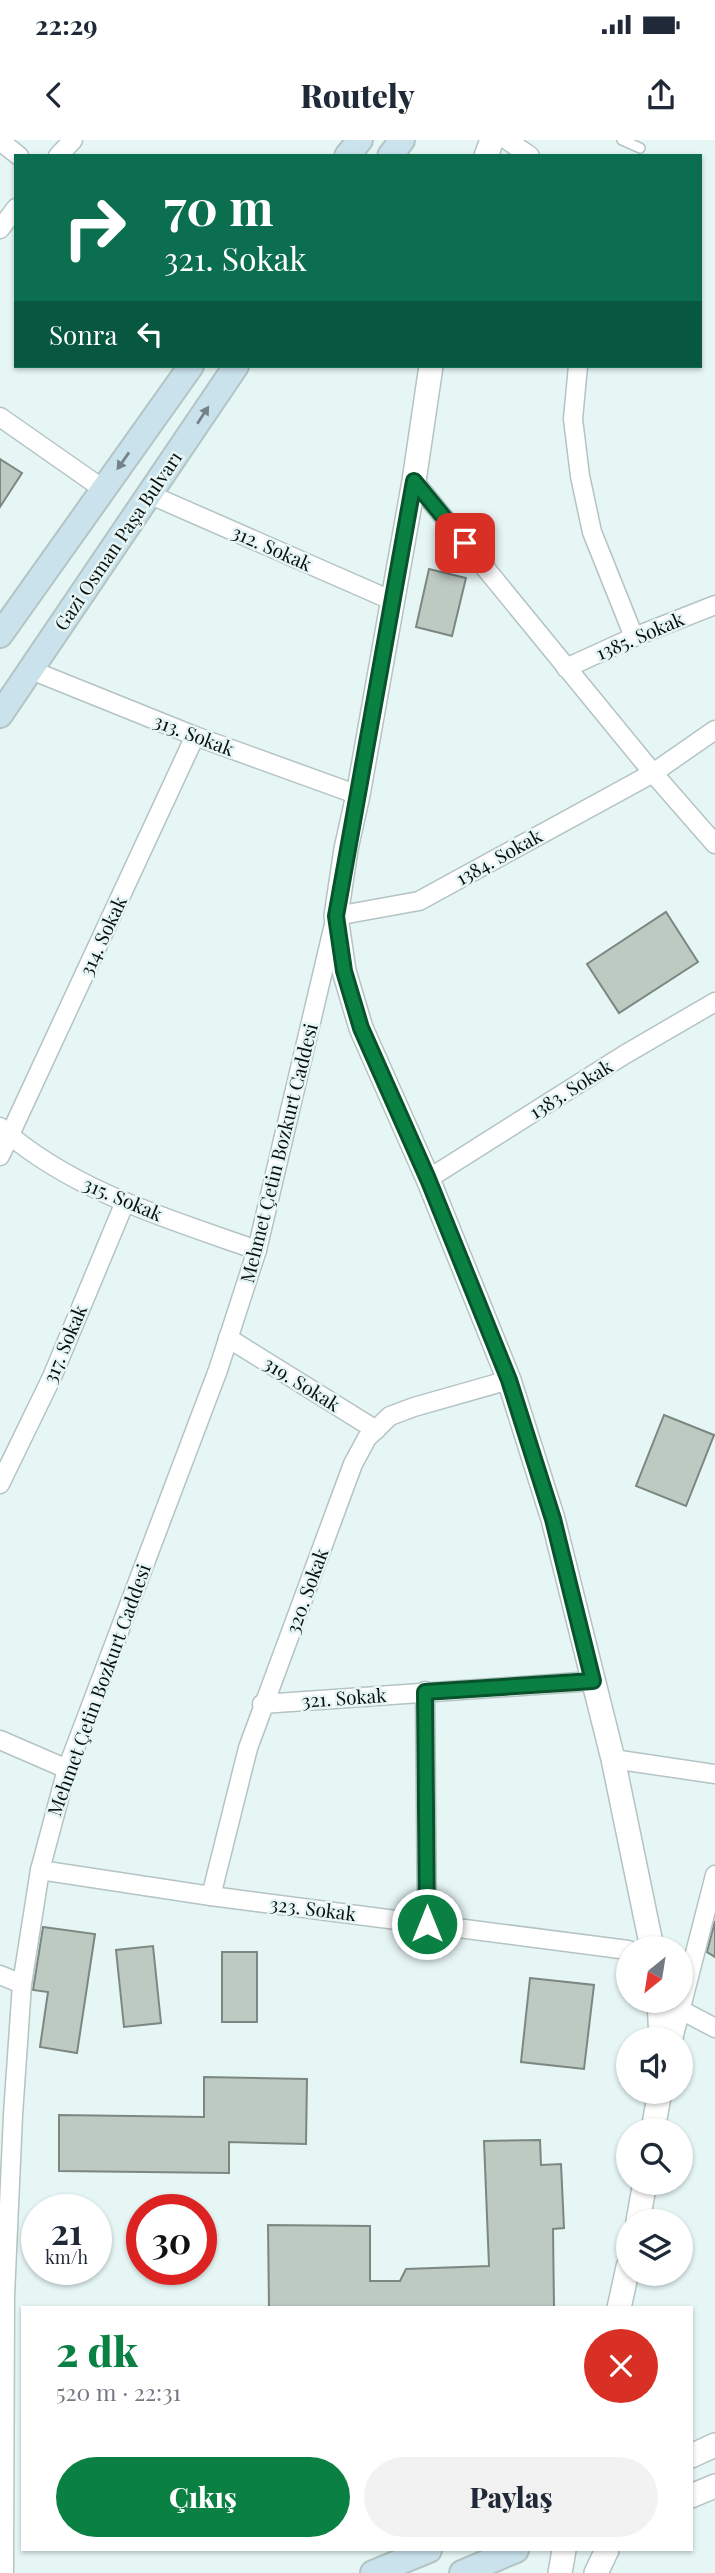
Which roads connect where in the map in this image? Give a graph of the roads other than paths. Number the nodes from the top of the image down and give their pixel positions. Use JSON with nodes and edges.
{"nodes":[{"id":1,"x":72,"y":140,"type":"edge"},
{"id":2,"x":360,"y":140,"type":"edge"},
{"id":3,"x":508,"y":140,"type":"edge"},
{"id":4,"x":622,"y":140,"type":"edge"},
{"id":5,"x":0,"y":141,"type":"edge"},
{"id":6,"x":641,"y":148,"type":"edge"},
{"id":7,"x":16,"y":154,"type":"edge"},
{"id":8,"x":60,"y":154,"type":"edge"},
{"id":9,"x":349,"y":154,"type":"edge"},
{"id":10,"x":527,"y":154,"type":"edge"},
{"id":11,"x":14,"y":211,"type":"edge"},
{"id":12,"x":0,"y":229,"type":"edge"},
{"id":13,"x":190,"y":368,"type":"edge"},
{"id":14,"x":235,"y":368,"type":"edge"},
{"id":15,"x":430,"y":368,"type":"edge"},
{"id":16,"x":578,"y":368,"type":"edge"},
{"id":17,"x":0,"y":417,"type":"edge"},
{"id":18,"x":414,"y":481,"type":"junction"},
{"id":19,"x":103,"y":489,"type":"junction"},
{"id":20,"x":150,"y":495,"type":"junction"},
{"id":21,"x":393,"y":601,"type":"junction"},
{"id":22,"x":715,"y":605,"type":"edge"},
{"id":23,"x":1,"y":633,"type":"edge"},
{"id":24,"x":634,"y":637,"type":"junction"},
{"id":25,"x":566,"y":668,"type":"junction"},
{"id":26,"x":31,"y":670,"type":"junction"},
{"id":27,"x":0,"y":715,"type":"edge"},
{"id":28,"x":715,"y":730,"type":"edge"},
{"id":29,"x":194,"y":736,"type":"junction"},
{"id":30,"x":653,"y":772,"type":"junction"},
{"id":31,"x":358,"y":795,"type":"junction"},
{"id":32,"x":715,"y":844,"type":"edge"},
{"id":33,"x":336,"y":916,"type":"junction"},
{"id":34,"x":715,"y":1002,"type":"edge"},
{"id":35,"x":5,"y":1132,"type":"edge"},
{"id":36,"x":0,"y":1156,"type":"edge"},
{"id":37,"x":428,"y":1179,"type":"junction"},
{"id":38,"x":125,"y":1202,"type":"junction"},
{"id":39,"x":257,"y":1250,"type":"junction"},
{"id":40,"x":228,"y":1339,"type":"junction"},
{"id":41,"x":509,"y":1380,"type":"junction"},
{"id":42,"x":376,"y":1430,"type":"junction"},
{"id":43,"x":0,"y":1484,"type":"edge"},
{"id":44,"x":593,"y":1681,"type":"junction"},
{"id":45,"x":425,"y":1692,"type":"junction"},
{"id":46,"x":262,"y":1704,"type":"junction"},
{"id":47,"x":0,"y":1740,"type":"edge"},
{"id":48,"x":613,"y":1759,"type":"junction"},
{"id":49,"x":67,"y":1769,"type":"junction"},
{"id":50,"x":715,"y":1774,"type":"edge"},
{"id":51,"x":40,"y":1870,"type":"junction"},
{"id":52,"x":715,"y":1875,"type":"edge"},
{"id":53,"x":211,"y":1896,"type":"junction"},
{"id":54,"x":427,"y":1924,"type":"junction"},
{"id":55,"x":650,"y":1936,"type":"edge"},
{"id":56,"x":616,"y":1948,"type":"edge"},
{"id":57,"x":693,"y":1962,"type":"edge"},
{"id":58,"x":0,"y":1975,"type":"edge"},
{"id":59,"x":22,"y":1984,"type":"junction"},
{"id":60,"x":687,"y":2013,"type":"edge"},
{"id":61,"x":715,"y":2028,"type":"edge"},
{"id":62,"x":624,"y":2286,"type":"edge"},
{"id":63,"x":620,"y":2306,"type":"edge"},
{"id":64,"x":715,"y":2445,"type":"edge"},
{"id":65,"x":693,"y":2455,"type":"edge"},
{"id":66,"x":715,"y":2486,"type":"edge"},
{"id":67,"x":693,"y":2495,"type":"edge"},
{"id":68,"x":427,"y":2551,"type":"edge"},
{"id":69,"x":514,"y":2551,"type":"edge"},
{"id":70,"x":564,"y":2551,"type":"edge"},
{"id":71,"x":607,"y":2551,"type":"edge"},
{"id":72,"x":4,"y":2573,"type":"edge"},
{"id":73,"x":373,"y":2573,"type":"edge"},
{"id":74,"x":462,"y":2573,"type":"edge"},
{"id":75,"x":560,"y":2573,"type":"edge"},
{"id":76,"x":596,"y":2573,"type":"edge"}],
"edges":[{"from":1,"to":8,"type":"street"},
{"from":2,"to":9,"type":"main road"},
{"from":3,"to":10,"type":"street"},
{"from":4,"to":6,"type":"lane"},
{"from":5,"to":7,"type":"street"},
{"from":11,"to":12,"type":"street"},
{"from":13,"to":19,"type":"main road","name":"Gazi Osman Paşa Bulvarı","one_way":true},
{"from":20,"to":14,"type":"main road","name":"Gazi Osman Paşa Bulvarı","one_way":true},
{"from":15,"to":18,"type":"street"},
{"from":16,"to":24,"type":"street"},
{"from":17,"to":19,"type":"street"},
{"from":18,"to":21,"type":"street"},
{"from":18,"to":25,"type":"street"},
{"from":19,"to":23,"type":"main road","name":"Gazi Osman Paşa Bulvarı"},
{"from":20,"to":21,"type":"street","name":"312. Sokak"},
{"from":20,"to":26,"type":"main road","name":"Gazi Osman Paşa Bulvarı"},
{"from":21,"to":31,"type":"street"},
{"from":22,"to":24,"type":"street","name":"1385. Sokak"},
{"from":24,"to":25,"type":"street","name":"1385. Sokak"},
{"from":25,"to":30,"type":"street"},
{"from":26,"to":27,"type":"main road","name":"Gazi Osman Paşa Bulvarı"},
{"from":26,"to":29,"type":"street","name":"313. Sokak"},
{"from":28,"to":30,"type":"street","name":"1384. Sokak"},
{"from":29,"to":31,"type":"street","name":"313. Sokak"},
{"from":29,"to":35,"type":"street","name":"314. Sokak"},
{"from":30,"to":32,"type":"street"},
{"from":30,"to":33,"type":"street","name":"1384. Sokak"},
{"from":31,"to":33,"type":"street"},
{"from":33,"to":37,"type":"street"},
{"from":33,"to":39,"type":"street","name":"Mehmet Çetin Bozkurt Caddesi"},
{"from":34,"to":37,"type":"street","name":"1383. Sokak"},
{"from":35,"to":36,"type":"street","name":"314. Sokak"},
{"from":35,"to":38,"type":"street","name":"315. Sokak"},
{"from":37,"to":41,"type":"street"},
{"from":38,"to":39,"type":"street","name":"315. Sokak"},
{"from":38,"to":43,"type":"street","name":"317. Sokak"},
{"from":39,"to":40,"type":"street","name":"Mehmet Çetin Bozkurt Caddesi"},
{"from":40,"to":42,"type":"street","name":"319. Sokak"},
{"from":40,"to":49,"type":"street","name":"Mehmet Çetin Bozkurt Caddesi"},
{"from":41,"to":42,"type":"street","name":"320. Sokak"},
{"from":41,"to":44,"type":"street"},
{"from":42,"to":46,"type":"street","name":"320. Sokak"},
{"from":44,"to":45,"type":"street","name":"321. Sokak"},
{"from":44,"to":48,"type":"street"},
{"from":45,"to":46,"type":"street","name":"321. Sokak"},
{"from":45,"to":54,"type":"street"},
{"from":46,"to":53,"type":"street","name":"320. Sokak"},
{"from":47,"to":49,"type":"street"},
{"from":48,"to":50,"type":"street"},
{"from":48,"to":55,"type":"street"},
{"from":49,"to":51,"type":"street","name":"Mehmet Çetin Bozkurt Caddesi"},
{"from":51,"to":53,"type":"street","name":"323. Sokak"},
{"from":51,"to":59,"type":"street","name":"Mehmet Çetin Bozkurt Caddesi"},
{"from":52,"to":57,"type":"street"},
{"from":53,"to":54,"type":"street","name":"323. Sokak"},
{"from":54,"to":56,"type":"street","name":"323. Sokak"},
{"from":58,"to":59,"type":"street"},
{"from":59,"to":72,"type":"street","name":"Mehmet Çetin Bozkurt Caddesi"},
{"from":60,"to":61,"type":"street"},
{"from":62,"to":63,"type":"street"},
{"from":64,"to":65,"type":"street"},
{"from":66,"to":67,"type":"street"},
{"from":68,"to":73,"type":"main road"},
{"from":69,"to":74,"type":"main road"},
{"from":70,"to":75,"type":"street"},
{"from":71,"to":76,"type":"street"}]}
